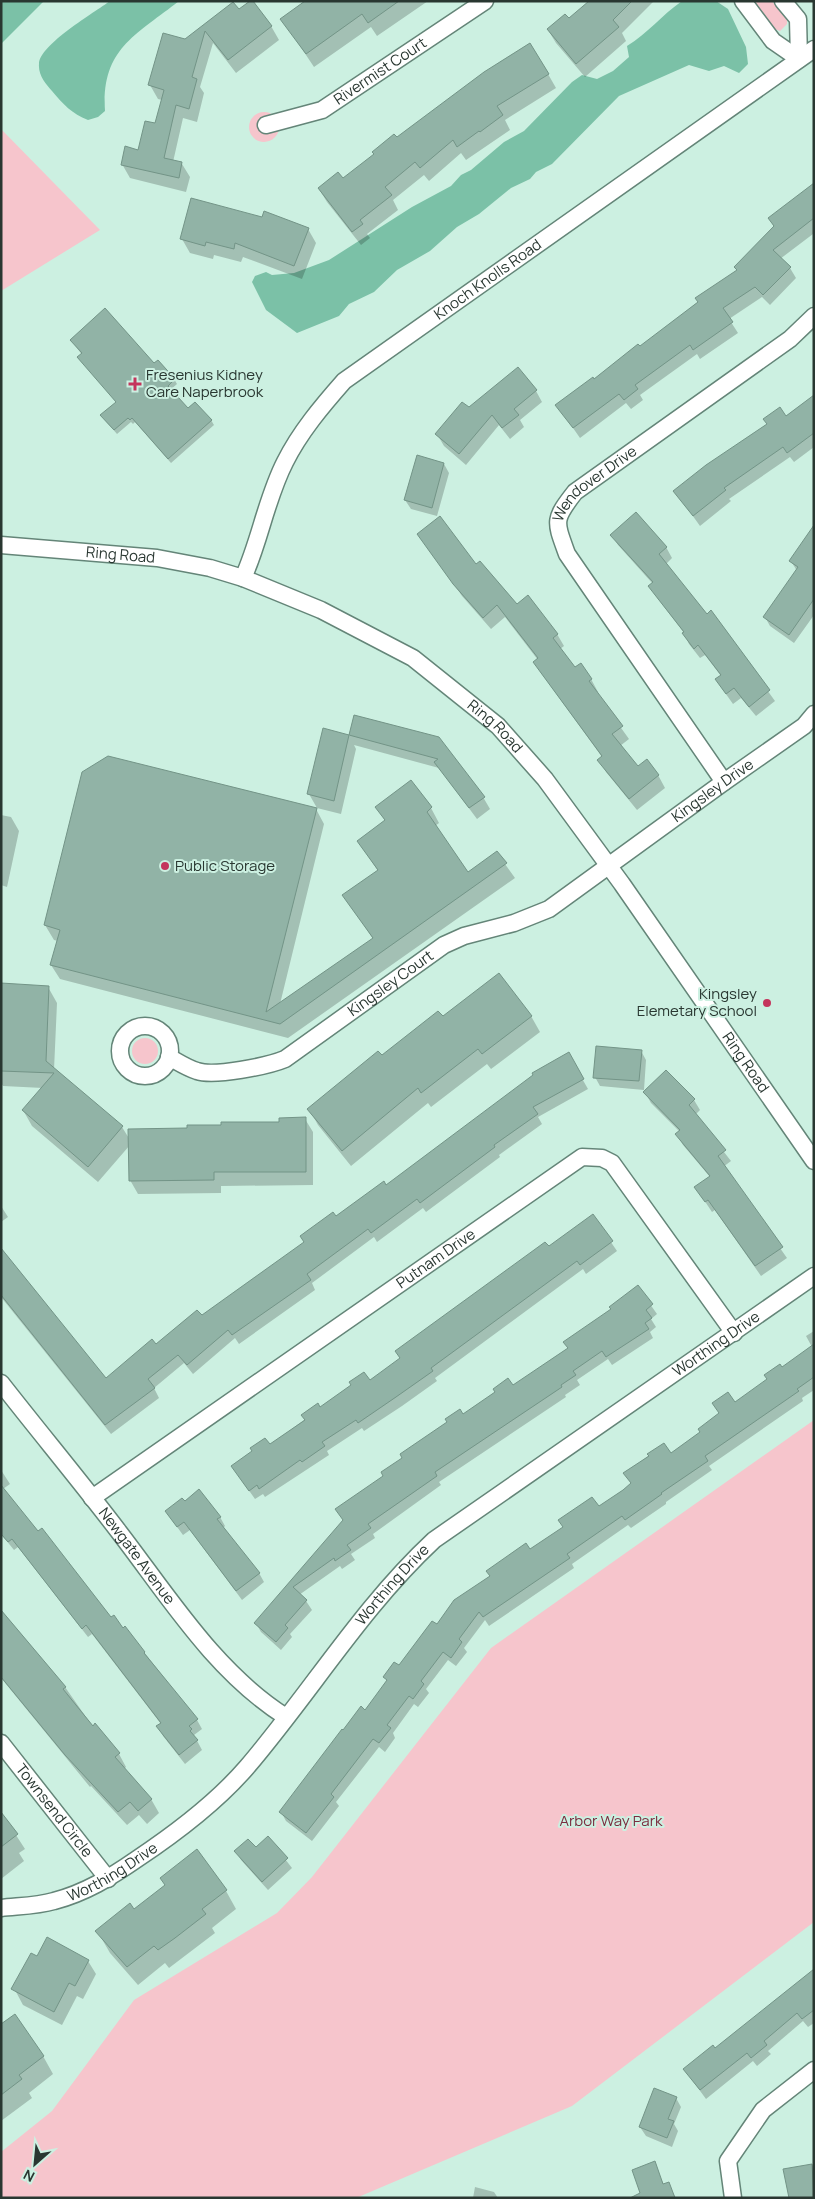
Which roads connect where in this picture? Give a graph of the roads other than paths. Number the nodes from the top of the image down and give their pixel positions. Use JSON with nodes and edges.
{"nodes":[{"id":1,"x":485,"y":1,"type":"edge"},
{"id":2,"x":743,"y":1,"type":"edge"},
{"id":3,"x":783,"y":1,"type":"edge"},
{"id":4,"x":814,"y":49,"type":"edge"},
{"id":5,"x":799,"y":58,"type":"junction"},
{"id":6,"x":266,"y":125,"type":"dead end"},
{"id":7,"x":814,"y":316,"type":"edge"},
{"id":8,"x":1,"y":546,"type":"edge"},
{"id":9,"x":243,"y":578,"type":"junction"},
{"id":10,"x":814,"y":714,"type":"edge"},
{"id":11,"x":724,"y":782,"type":"junction"},
{"id":12,"x":609,"y":866,"type":"junction"},
{"id":13,"x":169,"y":1057,"type":"dead end"},
{"id":14,"x":814,"y":1161,"type":"edge"},
{"id":15,"x":814,"y":1276,"type":"edge"},
{"id":16,"x":734,"y":1333,"type":"junction"},
{"id":17,"x":1,"y":1383,"type":"edge"},
{"id":18,"x":92,"y":1498,"type":"junction"},
{"id":19,"x":286,"y":1717,"type":"junction"},
{"id":20,"x":1,"y":1743,"type":"edge"},
{"id":21,"x":108,"y":1878,"type":"junction"},
{"id":22,"x":1,"y":1908,"type":"edge"},
{"id":23,"x":814,"y":2070,"type":"edge"},
{"id":24,"x":733,"y":2198,"type":"edge"}],
"edges":[{"from":1,"to":6,"type":"street","name":"Rivermist Court"},
{"from":2,"to":5,"type":"street"},
{"from":3,"to":5,"type":"street"},
{"from":4,"to":5,"type":"street","name":"Knoch Knolls Road"},
{"from":5,"to":9,"type":"street","name":"Knoch Knolls Road"},
{"from":7,"to":11,"type":"street","name":"Wendover Drive"},
{"from":8,"to":9,"type":"street","name":"Ring Road"},
{"from":9,"to":12,"type":"street","name":"Ring Road"},
{"from":10,"to":11,"type":"street","name":"Kingsley Drive"},
{"from":11,"to":12,"type":"street","name":"Kingsley Drive"},
{"from":12,"to":13,"type":"street","name":"Kingsley Court"},
{"from":12,"to":14,"type":"street","name":"Ring Road"},
{"from":15,"to":16,"type":"street","name":"Worthing Drive"},
{"from":16,"to":18,"type":"street","name":"Putnam Drive"},
{"from":16,"to":19,"type":"street","name":"Worthing Drive"},
{"from":17,"to":18,"type":"street","name":"Newgate Avenue"},
{"from":18,"to":19,"type":"street","name":"Newgate Avenue"},
{"from":19,"to":21,"type":"street","name":"Worthing Drive"},
{"from":20,"to":21,"type":"street","name":"Townsend Circle"},
{"from":21,"to":22,"type":"street","name":"Worthing Drive"},
{"from":23,"to":24,"type":"street"}]}
